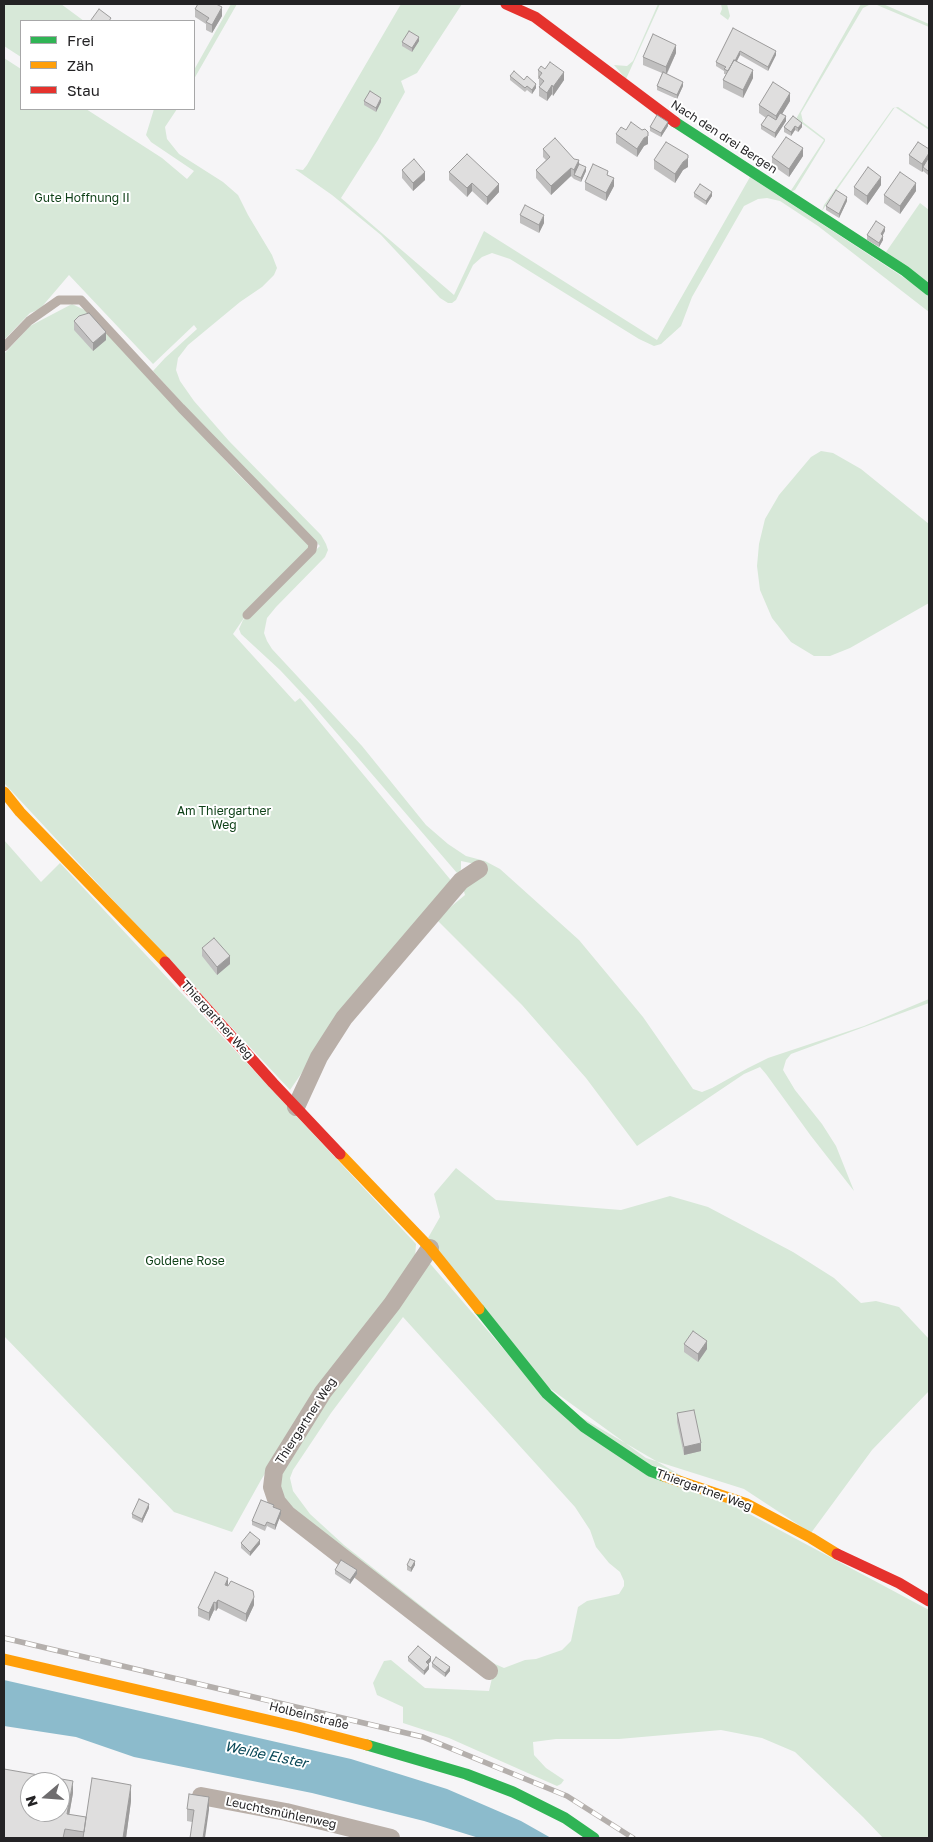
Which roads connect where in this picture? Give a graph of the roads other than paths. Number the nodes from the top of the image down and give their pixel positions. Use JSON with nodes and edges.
{"nodes":[{"id":1,"x":506,"y":4,"type":"edge"},
{"id":2,"x":929,"y":290,"type":"edge"},
{"id":3,"x":4,"y":347,"type":"edge"},
{"id":4,"x":247,"y":615,"type":"dead end"},
{"id":5,"x":4,"y":792,"type":"edge"},
{"id":6,"x":479,"y":869,"type":"dead end"},
{"id":7,"x":296,"y":1107,"type":"junction"},
{"id":8,"x":430,"y":1248,"type":"junction"},
{"id":9,"x":929,"y":1601,"type":"edge"},
{"id":10,"x":4,"y":1659,"type":"edge"},
{"id":11,"x":489,"y":1671,"type":"dead end"},
{"id":12,"x":201,"y":1796,"type":"edge"},
{"id":13,"x":391,"y":1838,"type":"edge"},
{"id":14,"x":594,"y":1838,"type":"edge"}],
"edges":[{"from":1,"to":2,"type":"street","name":"Nach den drei Bergen"},
{"from":3,"to":4,"type":"lane"},
{"from":5,"to":7,"type":"street","name":"Thiergartner Weg"},
{"from":6,"to":7,"type":"street"},
{"from":7,"to":8,"type":"street","name":"Thiergartner Weg"},
{"from":8,"to":9,"type":"street","name":"Thiergartner Weg"},
{"from":8,"to":11,"type":"street","name":"Thiergartner Weg"},
{"from":10,"to":14,"type":"street","name":"Holbeinstraße"},
{"from":12,"to":13,"type":"street","name":"Leuchtsmühlenweg"}]}
